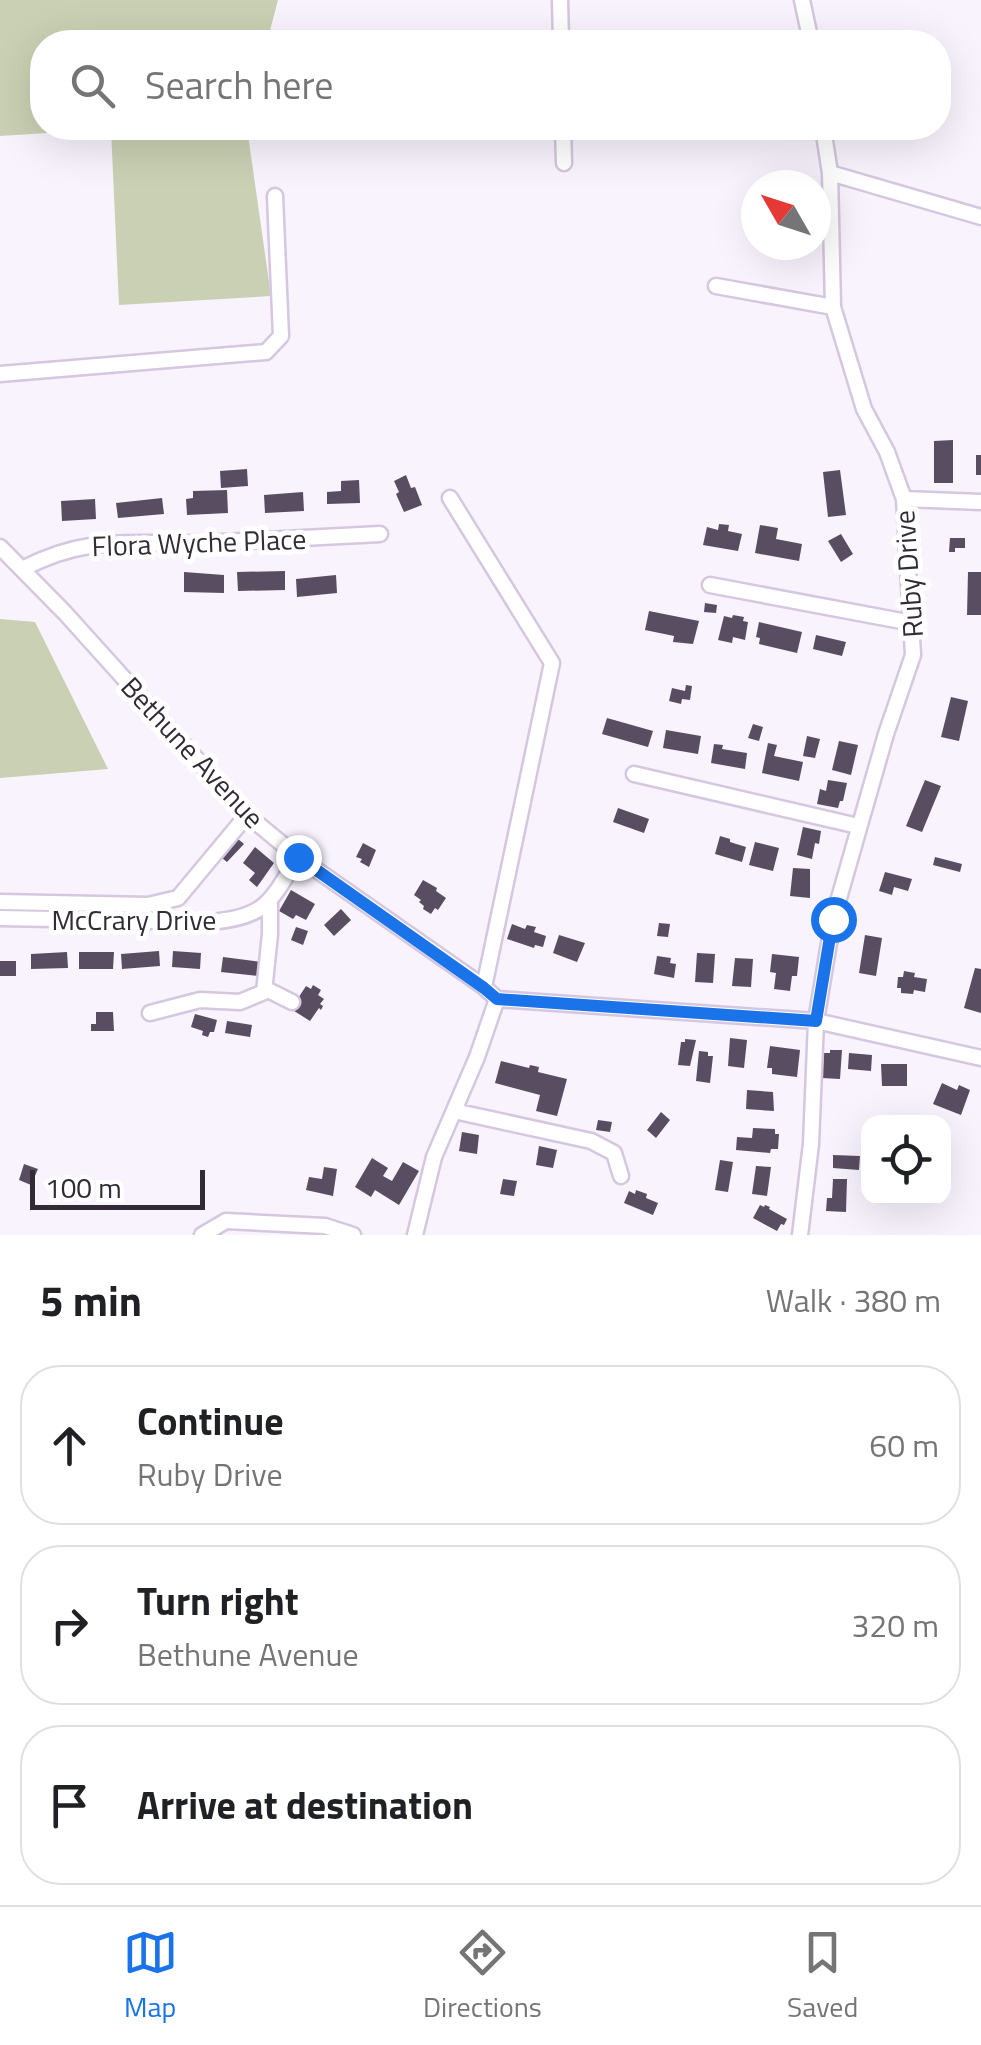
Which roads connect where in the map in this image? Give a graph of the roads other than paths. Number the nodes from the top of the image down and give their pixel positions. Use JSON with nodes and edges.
{"nodes":[{"id":1,"x":560,"y":0,"type":"edge"},
{"id":2,"x":802,"y":0,"type":"edge"},
{"id":3,"x":561,"y":30,"type":"edge"},
{"id":4,"x":808,"y":30,"type":"edge"},
{"id":5,"x":563,"y":140,"type":"edge"},
{"id":6,"x":826,"y":140,"type":"edge"},
{"id":7,"x":564,"y":162,"type":"dead end"},
{"id":8,"x":830,"y":170,"type":"edge"},
{"id":9,"x":831,"y":173,"type":"edge"},
{"id":10,"x":275,"y":196,"type":"dead end"},
{"id":11,"x":981,"y":217,"type":"edge"},
{"id":12,"x":831,"y":218,"type":"edge"},
{"id":13,"x":716,"y":286,"type":"dead end"},
{"id":14,"x":833,"y":307,"type":"junction"},
{"id":15,"x":0,"y":374,"type":"edge"},
{"id":16,"x":450,"y":498,"type":"dead end"},
{"id":17,"x":904,"y":499,"type":"junction"},
{"id":18,"x":981,"y":502,"type":"edge"},
{"id":19,"x":380,"y":534,"type":"dead end"},
{"id":20,"x":0,"y":547,"type":"edge"},
{"id":21,"x":22,"y":569,"type":"junction"},
{"id":22,"x":710,"y":585,"type":"dead end"},
{"id":23,"x":912,"y":623,"type":"junction"},
{"id":24,"x":634,"y":774,"type":"dead end"},
{"id":25,"x":247,"y":814,"type":"junction"},
{"id":26,"x":858,"y":826,"type":"junction"},
{"id":27,"x":298,"y":857,"type":"junction"},
{"id":28,"x":0,"y":902,"type":"edge"},
{"id":29,"x":270,"y":902,"type":"junction"},
{"id":30,"x":0,"y":918,"type":"edge"},
{"id":31,"x":484,"y":988,"type":"junction"},
{"id":32,"x":264,"y":992,"type":"junction"},
{"id":33,"x":497,"y":999,"type":"junction"},
{"id":34,"x":292,"y":1002,"type":"dead end"},
{"id":35,"x":150,"y":1013,"type":"dead end"},
{"id":36,"x":816,"y":1021,"type":"junction"},
{"id":37,"x":981,"y":1058,"type":"edge"},
{"id":38,"x":454,"y":1110,"type":"junction"},
{"id":39,"x":621,"y":1176,"type":"dead end"},
{"id":40,"x":202,"y":1235,"type":"edge"},
{"id":41,"x":353,"y":1235,"type":"edge"},
{"id":42,"x":415,"y":1235,"type":"edge"},
{"id":43,"x":800,"y":1235,"type":"edge"}],
"edges":[{"from":1,"to":3,"type":"street"},
{"from":2,"to":4,"type":"street"},
{"from":5,"to":7,"type":"street"},
{"from":6,"to":8,"type":"street","name":"Ruby Drive"},
{"from":9,"to":11,"type":"street"},
{"from":10,"to":15,"type":"street"},
{"from":12,"to":14,"type":"street","name":"Ruby Drive"},
{"from":13,"to":14,"type":"street"},
{"from":14,"to":17,"type":"street","name":"Ruby Drive"},
{"from":16,"to":31,"type":"street"},
{"from":17,"to":18,"type":"street"},
{"from":17,"to":23,"type":"street","name":"Ruby Drive"},
{"from":19,"to":21,"type":"street","name":"Flora Wyche Place"},
{"from":20,"to":21,"type":"street","name":"Bethune Avenue"},
{"from":21,"to":25,"type":"street","name":"Bethune Avenue"},
{"from":22,"to":23,"type":"street"},
{"from":23,"to":26,"type":"street","name":"Ruby Drive"},
{"from":24,"to":26,"type":"street"},
{"from":25,"to":27,"type":"street","name":"Bethune Avenue"},
{"from":25,"to":28,"type":"street"},
{"from":26,"to":36,"type":"street","name":"Ruby Drive"},
{"from":27,"to":29,"type":"street"},
{"from":27,"to":31,"type":"street","name":"Bethune Avenue"},
{"from":29,"to":30,"type":"street","name":"McCrary Drive"},
{"from":29,"to":32,"type":"street"},
{"from":31,"to":33,"type":"street","name":"Bethune Avenue"},
{"from":32,"to":34,"type":"street"},
{"from":32,"to":35,"type":"street"},
{"from":33,"to":36,"type":"street"},
{"from":33,"to":38,"type":"street"},
{"from":36,"to":37,"type":"street"},
{"from":36,"to":43,"type":"street","name":"Ruby Drive"},
{"from":38,"to":39,"type":"street"},
{"from":38,"to":42,"type":"street"},
{"from":40,"to":41,"type":"street"}]}
